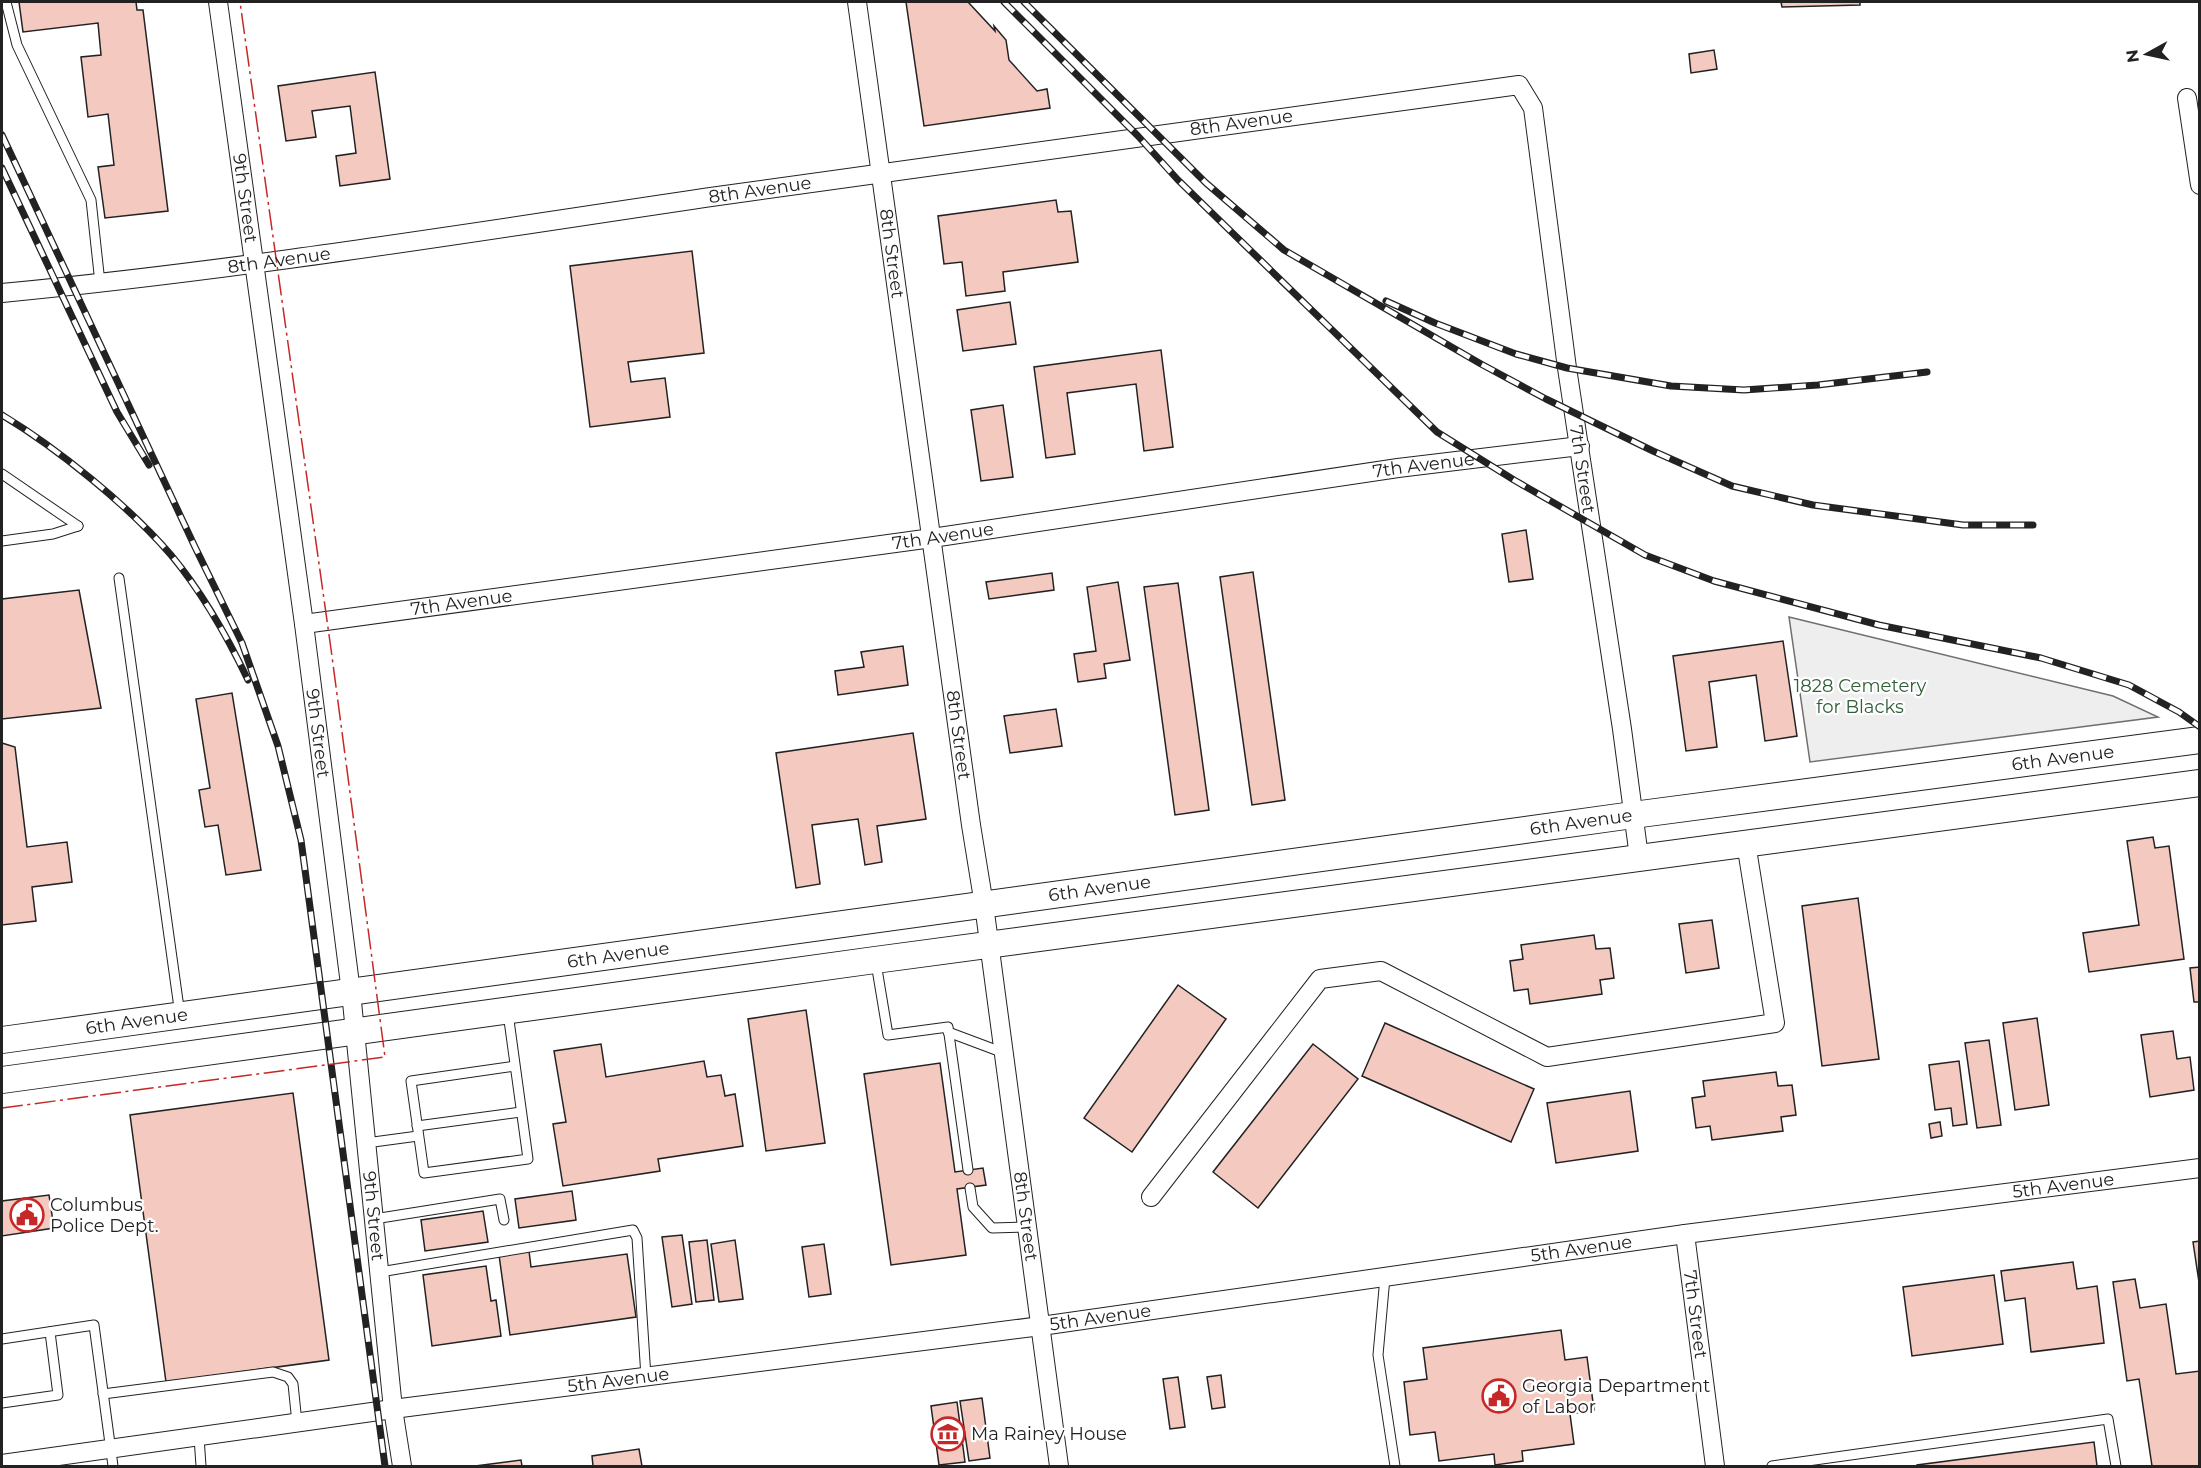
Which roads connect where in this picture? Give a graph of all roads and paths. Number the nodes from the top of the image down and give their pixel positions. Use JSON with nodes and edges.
{"nodes":[{"id":1,"x":6,"y":2,"type":"edge"},
{"id":2,"x":218,"y":2,"type":"edge"},
{"id":3,"x":857,"y":2,"type":"edge"},
{"id":4,"x":1519,"y":85,"type":"joint"},
{"id":5,"x":2187,"y":98,"type":"dead end"},
{"id":6,"x":882,"y":172,"type":"junction"},
{"id":7,"x":2199,"y":185,"type":"edge"},
{"id":8,"x":255,"y":264,"type":"junction"},
{"id":9,"x":100,"y":283,"type":"junction"},
{"id":10,"x":2,"y":293,"type":"edge"},
{"id":11,"x":1580,"y":446,"type":"junction"},
{"id":12,"x":2,"y":474,"type":"edge"},
{"id":13,"x":932,"y":538,"type":"junction"},
{"id":14,"x":2,"y":541,"type":"edge"},
{"id":15,"x":119,"y":578,"type":"dead end"},
{"id":16,"x":304,"y":624,"type":"junction"},
{"id":17,"x":2199,"y":740,"type":"edge"},
{"id":18,"x":2199,"y":783,"type":"edge"},
{"id":19,"x":1633,"y":815,"type":"junction"},
{"id":20,"x":1746,"y":843,"type":"junction"},
{"id":21,"x":1639,"y":857,"type":"junction"},
{"id":22,"x":984,"y":904,"type":"junction"},
{"id":23,"x":990,"y":945,"type":"junction"},
{"id":24,"x":876,"y":960,"type":"junction"},
{"id":25,"x":351,"y":992,"type":"junction"},
{"id":26,"x":507,"y":1011,"type":"junction"},
{"id":27,"x":180,"y":1015,"type":"junction"},
{"id":28,"x":355,"y":1032,"type":"junction"},
{"id":29,"x":948,"y":1032,"type":"junction"},
{"id":30,"x":2,"y":1040,"type":"edge"},
{"id":31,"x":1004,"y":1053,"type":"junction"},
{"id":32,"x":515,"y":1066,"type":"junction"},
{"id":33,"x":2,"y":1080,"type":"edge"},
{"id":34,"x":521,"y":1112,"type":"junction"},
{"id":35,"x":418,"y":1131,"type":"junction"},
{"id":36,"x":366,"y":1143,"type":"junction"},
{"id":37,"x":2199,"y":1168,"type":"edge"},
{"id":38,"x":968,"y":1170,"type":"dead end"},
{"id":39,"x":970,"y":1188,"type":"dead end"},
{"id":40,"x":1151,"y":1197,"type":"dead end"},
{"id":41,"x":374,"y":1219,"type":"junction"},
{"id":42,"x":504,"y":1220,"type":"dead end"},
{"id":43,"x":1027,"y":1227,"type":"junction"},
{"id":44,"x":1686,"y":1234,"type":"junction"},
{"id":45,"x":380,"y":1272,"type":"junction"},
{"id":46,"x":1385,"y":1277,"type":"junction"},
{"id":47,"x":1041,"y":1326,"type":"junction"},
{"id":48,"x":50,"y":1332,"type":"junction"},
{"id":49,"x":2,"y":1340,"type":"edge"},
{"id":50,"x":646,"y":1377,"type":"junction"},
{"id":51,"x":103,"y":1394,"type":"junction"},
{"id":52,"x":2,"y":1403,"type":"edge"},
{"id":53,"x":393,"y":1409,"type":"junction"},
{"id":54,"x":297,"y":1423,"type":"junction"},
{"id":55,"x":199,"y":1437,"type":"junction"},
{"id":56,"x":112,"y":1458,"type":"edge"},
{"id":57,"x":2,"y":1464,"type":"edge"},
{"id":58,"x":201,"y":1467,"type":"edge"},
{"id":59,"x":402,"y":1467,"type":"edge"},
{"id":60,"x":1059,"y":1467,"type":"edge"},
{"id":61,"x":1395,"y":1467,"type":"edge"},
{"id":62,"x":1715,"y":1467,"type":"edge"},
{"id":63,"x":1772,"y":1467,"type":"edge"},
{"id":64,"x":2116,"y":1467,"type":"edge"}],
"edges":[{"from":1,"to":9,"type":"lane"},
{"from":2,"to":8,"type":"street","name":"9th Street"},
{"from":3,"to":6,"type":"street","name":"8th Street"},
{"from":4,"to":6,"type":"street","name":"8th Avenue"},
{"from":4,"to":11,"type":"street","name":"7th Street"},
{"from":5,"to":7,"type":"street"},
{"from":6,"to":8,"type":"street","name":"8th Avenue"},
{"from":6,"to":13,"type":"street","name":"8th Street"},
{"from":8,"to":9,"type":"street","name":"8th Avenue"},
{"from":8,"to":16,"type":"street","name":"9th Street"},
{"from":9,"to":10,"type":"street","name":"8th Avenue"},
{"from":11,"to":13,"type":"street","name":"7th Avenue"},
{"from":11,"to":19,"type":"street","name":"7th Street"},
{"from":12,"to":14,"type":"lane"},
{"from":13,"to":16,"type":"street","name":"7th Avenue"},
{"from":13,"to":22,"type":"street","name":"8th Street"},
{"from":15,"to":27,"type":"lane"},
{"from":16,"to":25,"type":"street","name":"9th Street"},
{"from":17,"to":19,"type":"main road","name":"6th Avenue"},
{"from":18,"to":20,"type":"main road"},
{"from":19,"to":21,"type":"street","name":"7th Street"},
{"from":19,"to":22,"type":"main road","name":"6th Avenue"},
{"from":20,"to":21,"type":"main road"},
{"from":20,"to":40,"type":"street"},
{"from":21,"to":23,"type":"main road"},
{"from":22,"to":23,"type":"street","name":"8th Street"},
{"from":22,"to":25,"type":"main road","name":"6th Avenue"},
{"from":23,"to":24,"type":"main road"},
{"from":23,"to":31,"type":"street","name":"8th Street"},
{"from":24,"to":26,"type":"main road"},
{"from":24,"to":29,"type":"lane"},
{"from":25,"to":27,"type":"main road","name":"6th Avenue"},
{"from":25,"to":28,"type":"street","name":"9th Street"},
{"from":26,"to":28,"type":"main road"},
{"from":26,"to":32,"type":"lane"},
{"from":27,"to":30,"type":"main road","name":"6th Avenue"},
{"from":28,"to":33,"type":"main road"},
{"from":28,"to":36,"type":"street","name":"9th Street"},
{"from":29,"to":31,"type":"lane"},
{"from":29,"to":38,"type":"lane"},
{"from":31,"to":43,"type":"street","name":"8th Street"},
{"from":32,"to":34,"type":"lane"},
{"from":32,"to":35,"type":"lane"},
{"from":34,"to":35,"type":"lane"},
{"from":34,"to":35,"type":"lane"},
{"from":35,"to":36,"type":"lane"},
{"from":36,"to":41,"type":"street","name":"9th Street"},
{"from":37,"to":44,"type":"street","name":"5th Avenue"},
{"from":39,"to":43,"type":"lane"},
{"from":41,"to":42,"type":"lane"},
{"from":41,"to":45,"type":"street","name":"9th Street"},
{"from":43,"to":47,"type":"street","name":"8th Street"},
{"from":44,"to":46,"type":"street","name":"5th Avenue"},
{"from":44,"to":62,"type":"street","name":"7th Street"},
{"from":45,"to":50,"type":"lane"},
{"from":45,"to":53,"type":"street","name":"9th Street"},
{"from":46,"to":47,"type":"street","name":"5th Avenue"},
{"from":46,"to":61,"type":"lane"},
{"from":47,"to":50,"type":"street","name":"5th Avenue"},
{"from":47,"to":60,"type":"street","name":"8th Street"},
{"from":48,"to":49,"type":"lane"},
{"from":48,"to":51,"type":"lane"},
{"from":48,"to":52,"type":"lane"},
{"from":50,"to":53,"type":"street","name":"5th Avenue"},
{"from":51,"to":54,"type":"lane"},
{"from":51,"to":56,"type":"lane"},
{"from":53,"to":54,"type":"street","name":"5th Avenue"},
{"from":53,"to":59,"type":"street","name":"9th Street"},
{"from":54,"to":55,"type":"street","name":"5th Avenue"},
{"from":55,"to":56,"type":"street","name":"5th Avenue"},
{"from":55,"to":58,"type":"lane"},
{"from":56,"to":57,"type":"street","name":"5th Avenue"},
{"from":63,"to":64,"type":"lane"}]}
